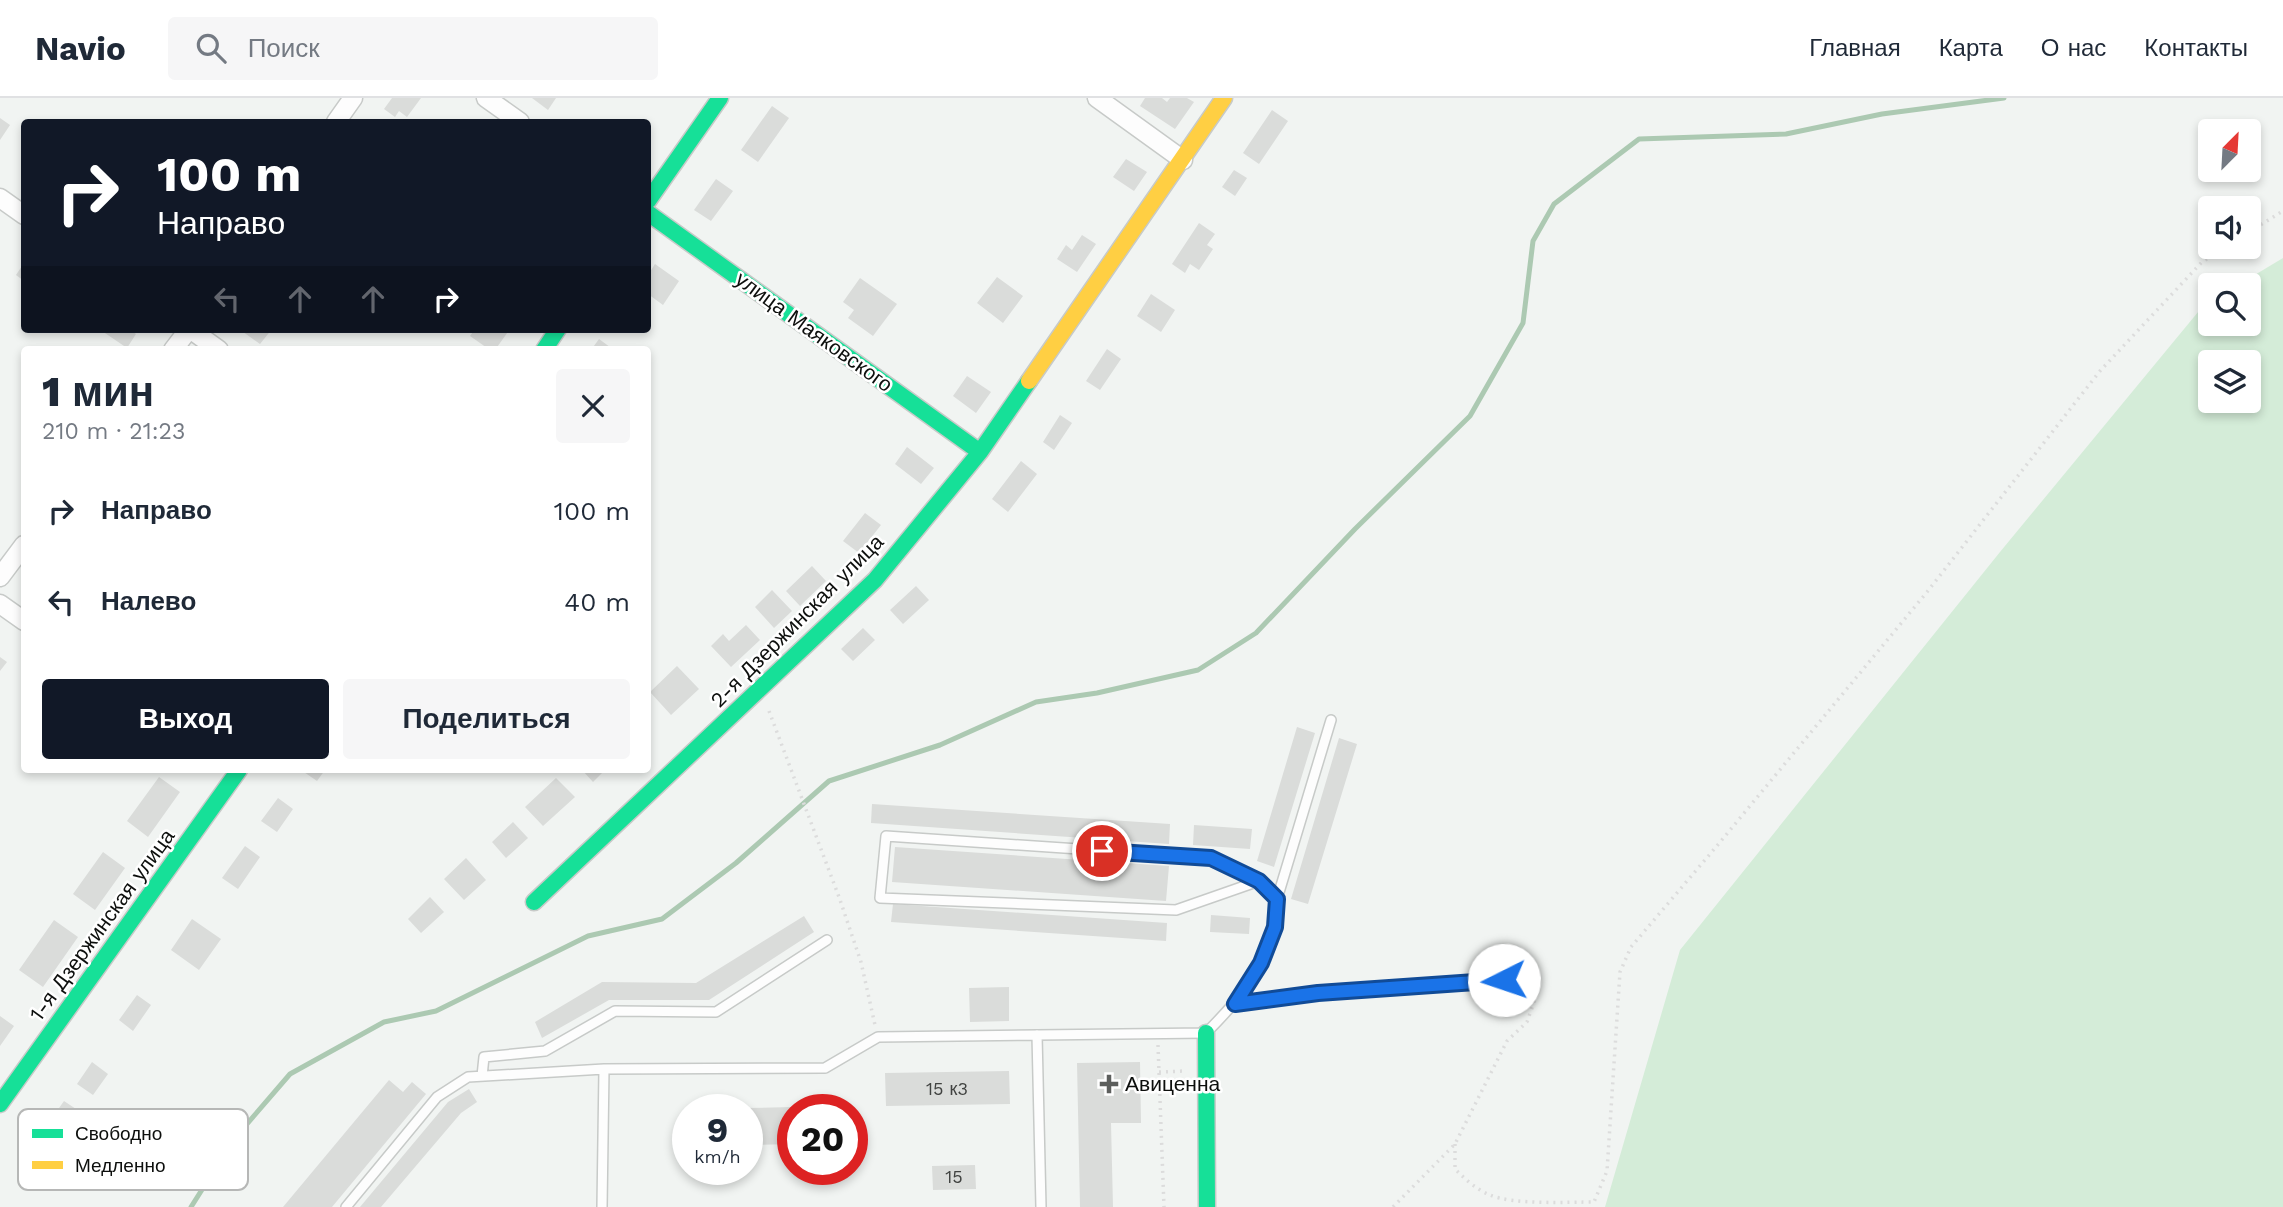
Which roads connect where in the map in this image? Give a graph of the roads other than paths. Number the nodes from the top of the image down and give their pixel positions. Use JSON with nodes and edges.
{"nodes":[{"id":1,"x":353,"y":98,"type":"edge"},
{"id":2,"x":486,"y":98,"type":"edge"},
{"id":3,"x":720,"y":98,"type":"edge"},
{"id":4,"x":1097,"y":98,"type":"edge"},
{"id":5,"x":1224,"y":98,"type":"edge"},
{"id":6,"x":338,"y":119,"type":"edge"},
{"id":7,"x":516,"y":119,"type":"edge"},
{"id":8,"x":1183,"y":160,"type":"junction"},
{"id":9,"x":651,"y":197,"type":"edge"},
{"id":10,"x":0,"y":198,"type":"edge"},
{"id":11,"x":21,"y":213,"type":"edge"},
{"id":12,"x":651,"y":215,"type":"edge"},
{"id":13,"x":195,"y":333,"type":"edge"},
{"id":14,"x":213,"y":346,"type":"edge"},
{"id":15,"x":980,"y":452,"type":"junction"},
{"id":16,"x":21,"y":549,"type":"edge"},
{"id":17,"x":0,"y":578,"type":"edge"},
{"id":18,"x":0,"y":604,"type":"edge"},
{"id":19,"x":21,"y":619,"type":"edge"},
{"id":20,"x":1331,"y":720,"type":"dead end"},
{"id":21,"x":237,"y":773,"type":"edge"},
{"id":22,"x":1259,"y":881,"type":"junction"},
{"id":23,"x":1277,"y":899,"type":"junction"},
{"id":24,"x":534,"y":902,"type":"dead end"},
{"id":25,"x":827,"y":940,"type":"dead end"},
{"id":26,"x":1531,"y":978,"type":"road end"},
{"id":27,"x":1235,"y":1004,"type":"junction"},
{"id":28,"x":1206,"y":1033,"type":"junction"},
{"id":29,"x":1037,"y":1035,"type":"junction"},
{"id":30,"x":604,"y":1069,"type":"junction"},
{"id":31,"x":482,"y":1076,"type":"junction"},
{"id":32,"x":0,"y":1104,"type":"edge"},
{"id":33,"x":346,"y":1207,"type":"edge"},
{"id":34,"x":602,"y":1207,"type":"edge"},
{"id":35,"x":1041,"y":1207,"type":"edge"},
{"id":36,"x":1207,"y":1207,"type":"edge"}],
"edges":[{"from":1,"to":6,"type":"street"},
{"from":2,"to":7,"type":"street"},
{"from":3,"to":9,"type":"street"},
{"from":4,"to":8,"type":"street"},
{"from":5,"to":8,"type":"street","name":"2-я Дзержинская улица"},
{"from":8,"to":15,"type":"street","name":"2-я Дзержинская улица"},
{"from":10,"to":11,"type":"street"},
{"from":12,"to":15,"type":"street","name":"улица Маяковского"},
{"from":13,"to":14,"type":"street"},
{"from":15,"to":24,"type":"street","name":"2-я Дзержинская улица"},
{"from":16,"to":17,"type":"street"},
{"from":18,"to":19,"type":"street"},
{"from":20,"to":23,"type":"lane"},
{"from":21,"to":32,"type":"street","name":"1-я Дзержинская улица"},
{"from":22,"to":22,"type":"lane"},
{"from":22,"to":23,"type":"lane"},
{"from":23,"to":27,"type":"lane"},
{"from":25,"to":31,"type":"lane"},
{"from":26,"to":27,"type":"lane"},
{"from":27,"to":28,"type":"lane"},
{"from":28,"to":29,"type":"lane"},
{"from":28,"to":36,"type":"street"},
{"from":29,"to":30,"type":"lane"},
{"from":29,"to":35,"type":"lane"},
{"from":30,"to":31,"type":"lane"},
{"from":30,"to":34,"type":"lane"},
{"from":31,"to":33,"type":"lane"}]}
